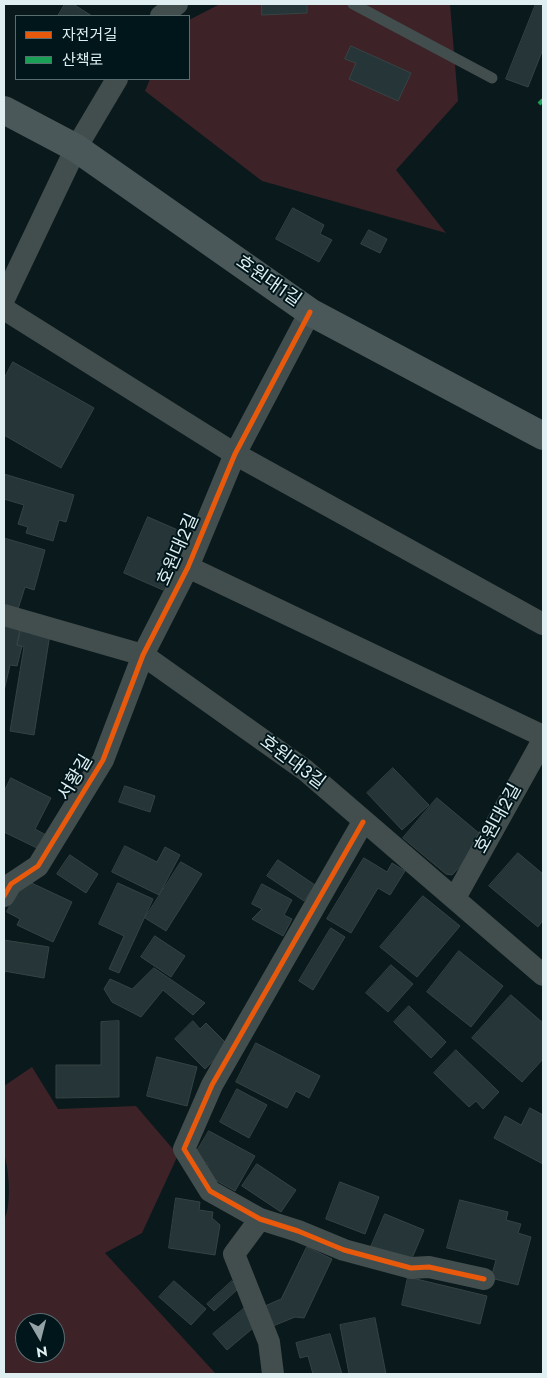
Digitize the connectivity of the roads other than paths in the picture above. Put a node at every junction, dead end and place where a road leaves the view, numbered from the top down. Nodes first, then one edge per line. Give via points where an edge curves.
1 (353, 4) edge
2 (492, 78) dead end
3 (116, 80) edge
4 (4, 110) edge
5 (76, 148) junction
6 (4, 299) edge
7 (4, 309) edge
8 (310, 312) junction
9 (543, 436) edge
10 (235, 454) junction
11 (188, 567) junction
12 (4, 615) edge
13 (543, 624) edge
14 (143, 655) junction
15 (543, 736) edge
16 (543, 740) edge
17 (363, 822) junction
18 (4, 896) edge
19 (455, 898) junction
20 (543, 976) edge
21 (260, 1219) junction
22 (484, 1279) dead end
23 (273, 1374) edge

1 - 2 lane
3 - 5 street
4 - 5 street, 호원대1길
5 - 6 street
5 - 8 street, 호원대1길
7 - 10 street
8 - 9 street, 호원대1길
8 - 10 street, 호원대2길
10 - 11 street, 호원대2길
10 - 13 street
11 - 14 street, 호원대2길
11 - 15 street, 호원대2길
12 - 14 street, 호원대3길
14 - 17 street, 호원대3길 via 305,770
14 - 18 street, 서황길 via 104,760 38,866 11,884
16 - 19 street, 호원대2길
17 - 19 street, 호원대3길
17 - 21 street via 212,1085 184,1149 210,1191
19 - 20 street, 호원대3길
21 - 22 street via 344,1250 410,1268 429,1267
21 - 23 street via 234,1254 269,1342

